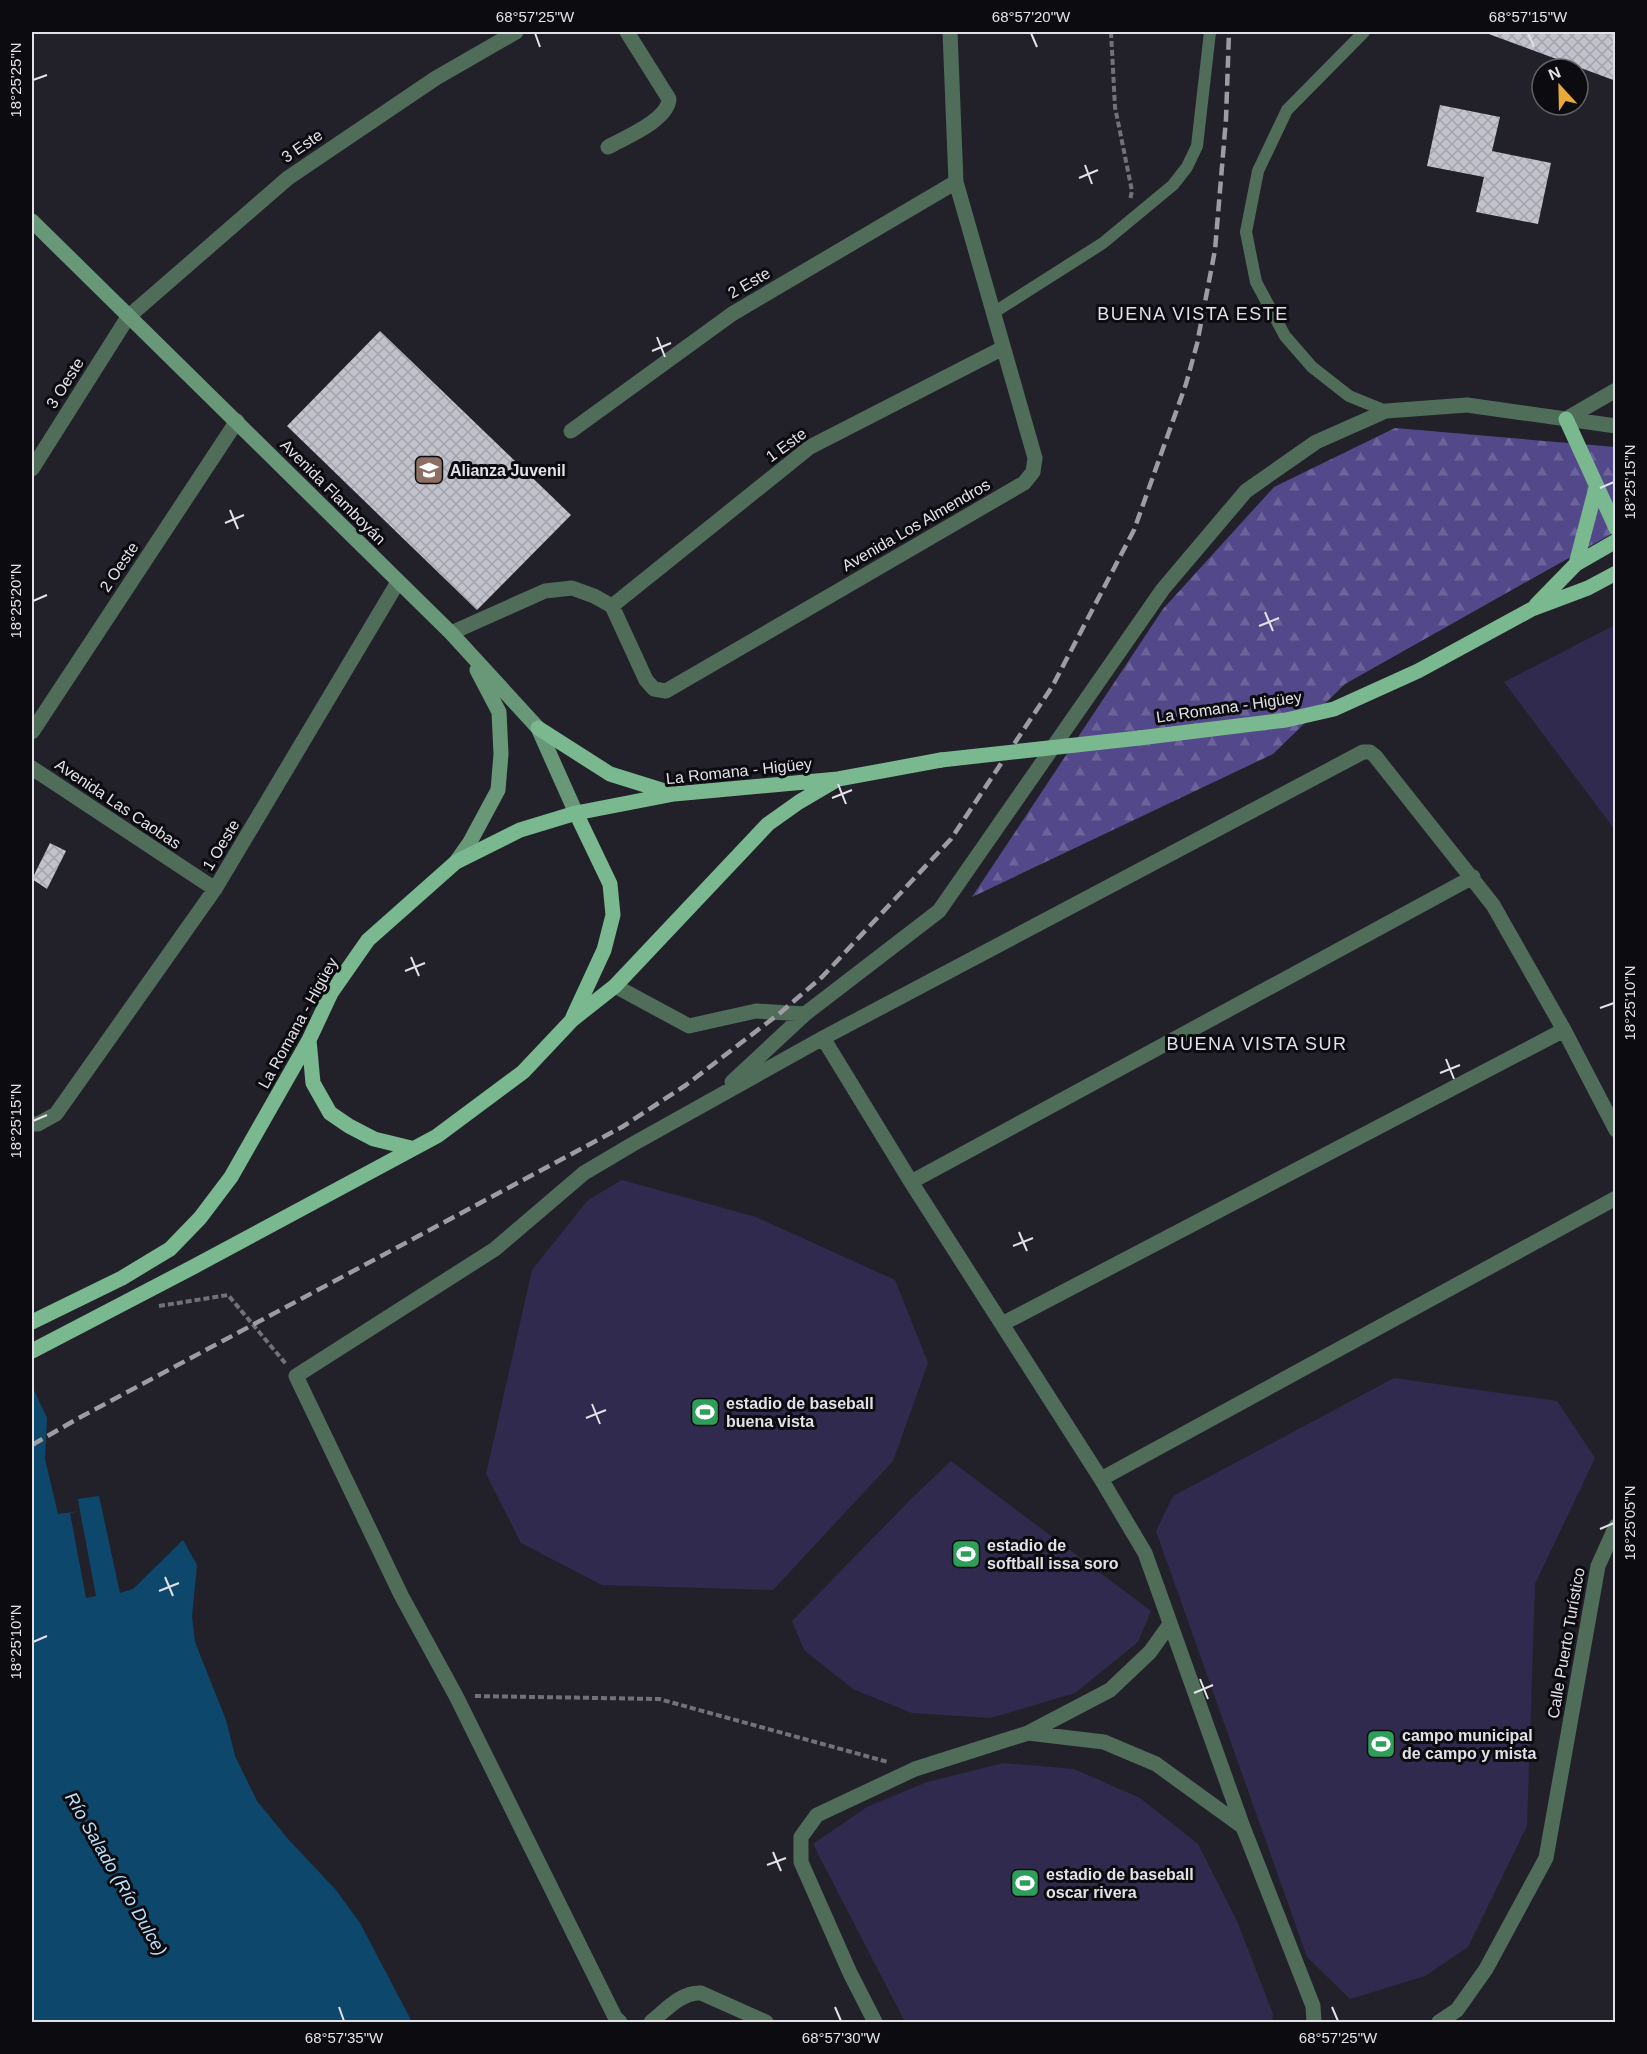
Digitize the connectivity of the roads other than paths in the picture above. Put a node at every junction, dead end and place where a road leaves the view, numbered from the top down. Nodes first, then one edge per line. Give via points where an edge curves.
1 (516, 32) edge
2 (627, 32) edge
3 (950, 32) edge
4 (1210, 32) edge
5 (1364, 32) edge
6 (608, 147) dead end
7 (956, 182) junction
8 (32, 221) edge
9 (993, 313) junction
10 (128, 317) junction
11 (1003, 348) junction
12 (1616, 390) edge
13 (1386, 411) junction
14 (1566, 419) junction
15 (237, 422) junction
16 (1616, 426) edge
17 (571, 431) dead end
18 (32, 469) edge
19 (1596, 488) junction
20 (1616, 528) edge
21 (1616, 541) edge
22 (1576, 564) junction
23 (1616, 573) edge
24 (398, 582) junction
25 (612, 606) junction
26 (1532, 609) junction
27 (451, 633) junction
28 (469, 654) junction
29 (538, 728) junction
30 (32, 732) edge
31 (32, 768) edge
32 (838, 779) junction
33 (674, 794) junction
34 (576, 813) junction
35 (456, 861) junction
36 (1473, 877) junction
37 (215, 889) junction
38 (615, 986) junction
39 (805, 1014) junction
40 (572, 1020) junction
41 (1564, 1030) junction
42 (823, 1038) junction
43 (309, 1040) junction
44 (717, 1096) junction
45 (32, 1124) edge
46 (1616, 1130) edge
47 (411, 1148) junction
48 (911, 1182) junction
49 (1616, 1198) edge
50 (38, 1318) edge
51 (1002, 1324) junction
52 (32, 1351) edge
53 (1101, 1479) junction
54 (1616, 1526) edge
55 (1170, 1624) junction
56 (1029, 1733) junction
57 (1244, 1827) junction
58 (1455, 2016) edge
59 (621, 2022) edge
60 (651, 2022) edge
61 (766, 2022) edge
62 (875, 2022) edge
63 (1314, 2022) edge
64 (1439, 2022) edge

1 - 10 street, 3 Este via 435,78 288,178
2 - 6 street via 669,104 659,118
3 - 7 street, Avenida Los Almendros
4 - 9 lane via 1199,138 1187,167 1173,184 1103,243
5 - 13 lane via 1287,110 1258,171 1246,232 1256,282 1286,336 1312,367 1349,396
7 - 9 street, Avenida Los Almendros
7 - 17 street, 2 Este via 732,314
8 - 10 street, Avenida Flamboyán
9 - 11 street, Avenida Los Almendros
10 - 15 street, Avenida Flamboyán
10 - 18 street, 3 Oeste
11 - 25 street, 1 Este via 810,447
11 - 25 street, Avenida Los Almendros via 1035,458 1033,472 1024,483 666,691 654,689 646,680
12 - 14 street
13 - 14 street via 1467,405
13 - 39 street via 1317,442 1246,491 1163,589 939,911
14 - 16 street
14 - 19 main road
15 - 24 street, Avenida Flamboyán
15 - 30 street, 2 Oeste
19 - 20 main road
19 - 22 main road
21 - 22 main road, La Romana - Higüey
22 - 26 main road, La Romana - Higüey
23 - 26 main road, La Romana - Higüey
24 - 27 street, Avenida Flamboyán
24 - 37 street, 1 Oeste
25 - 27 street via 572,588 545,591
26 - 32 main road, La Romana - Higüey, bridge via 1418,671 1334,709 1286,720 941,760
27 - 28 street, Avenida Flamboyán
28 - 29 street, Avenida Flamboyán
28 - 35 street via 499,712 501,754 498,790
29 - 33 main road via 610,774
29 - 34 street, Avenida Flamboyán
31 - 37 street, Avenida Las Caobas
32 - 33 main road, La Romana - Higüey
32 - 38 main road, La Romana - Higüey via 768,824
33 - 34 main road, La Romana - Higüey
34 - 35 main road, La Romana - Higüey via 520,830
34 - 40 main road via 610,884 613,915 604,950
35 - 43 main road, La Romana - Higüey via 368,940 331,993
36 - 41 street
36 - 42 street via 1376,756 1363,752
36 - 48 street
37 - 45 street, 1 Oeste via 56,1114
38 - 39 street via 689,1026 756,1011
38 - 40 main road, La Romana - Higüey
39 - 44 street
40 - 47 main road, La Romana - Higüey via 523,1072 437,1136
41 - 46 street
41 - 51 street
42 - 44 street
42 - 48 street
43 - 47 main road via 313,1083 330,1113 374,1138
43 - 50 main road, La Romana - Higüey via 231,1177 170,1249 122,1278
44 - 59 street via 584,1173 495,1249 296,1376 401,1595 456,1696 615,2017
47 - 52 main road, La Romana - Higüey
48 - 51 street
49 - 53 street
51 - 53 street
53 - 55 street via 1145,1553
54 - 58 street, Calle Puerto Turístico via 1598,1566 1546,1858 1486,1969
55 - 56 street via 1150,1652 1110,1690
55 - 57 street
56 - 57 street via 1104,1742 1156,1764
56 - 62 street via 915,1769 817,1815 801,1837 801,1862
57 - 63 street via 1313,2006
58 - 64 street, Calle Puerto Turístico
60 - 61 street via 690,1992 701,1993

